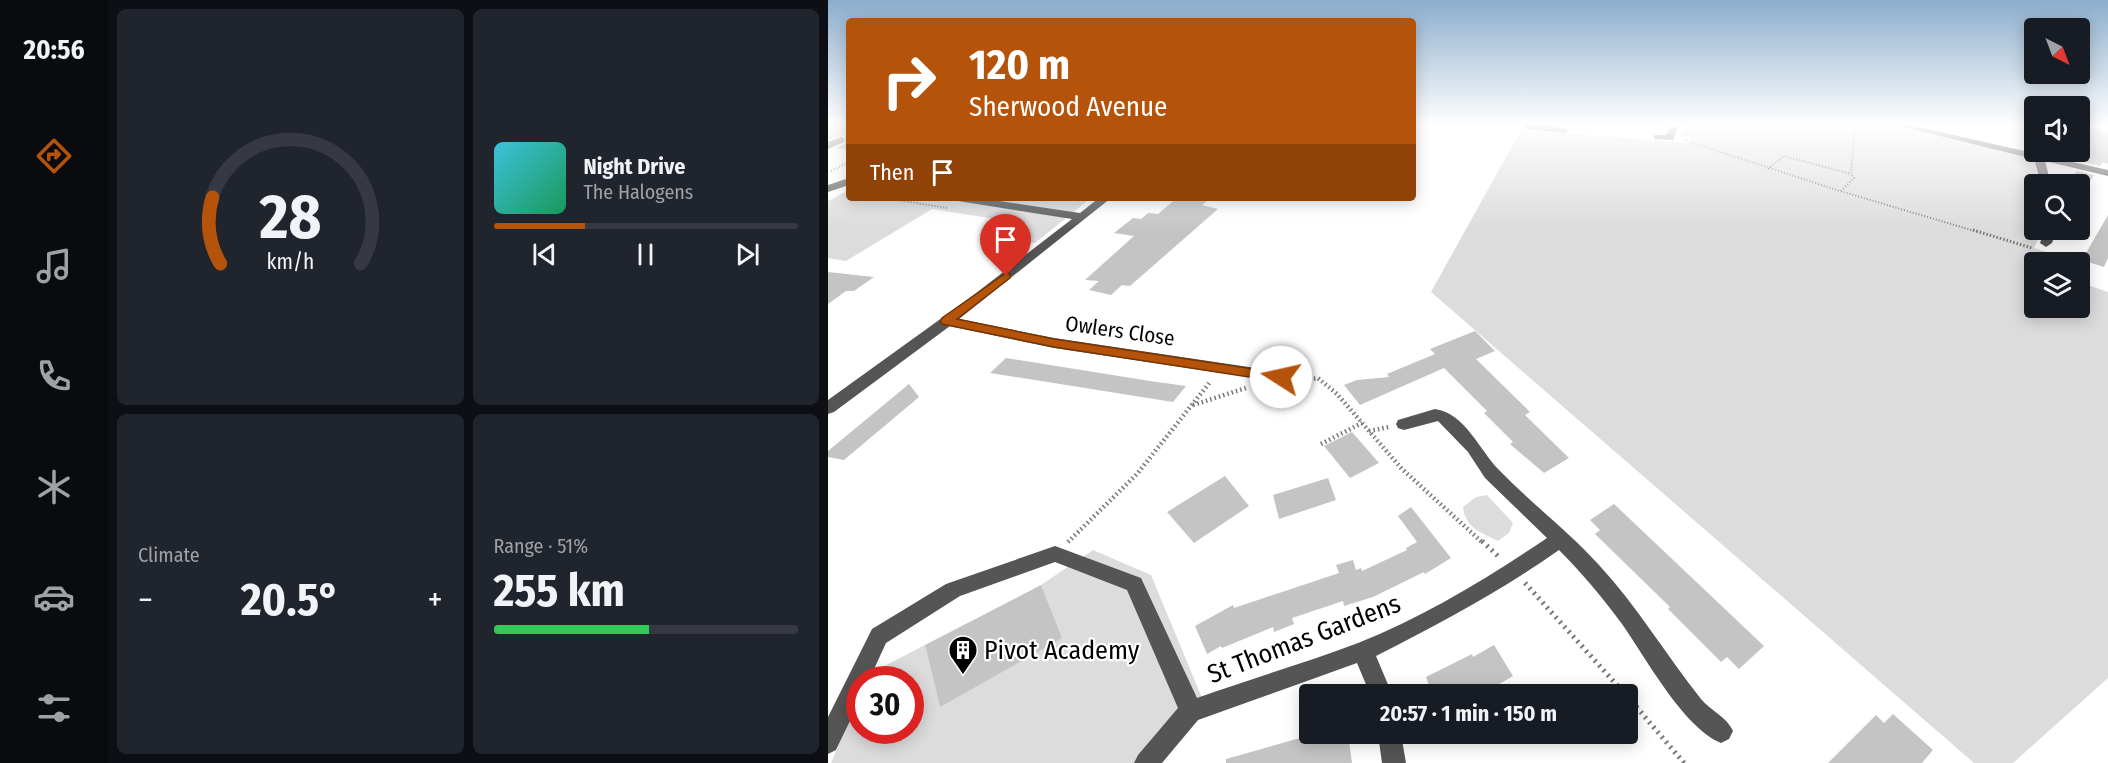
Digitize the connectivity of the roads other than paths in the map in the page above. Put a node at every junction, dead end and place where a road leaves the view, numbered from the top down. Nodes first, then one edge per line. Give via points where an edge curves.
1 (2065, 162) edge
2 (2108, 173) edge
3 (846, 182) edge
4 (828, 189) edge
5 (978, 201) edge
6 (1102, 201) edge
7 (1082, 217) junction
8 (2047, 240) edge
9 (2046, 243) dead end
10 (946, 321) junction
11 (1288, 378) dead end
12 (828, 408) edge
13 (1404, 424) dead end
14 (1560, 539) junction
15 (1363, 651) junction
16 (1377, 684) edge
17 (1191, 711) junction
18 (1721, 731) dead end
19 (828, 742) edge
20 (1391, 744) edge
21 (1146, 763) edge
22 (1394, 763) edge

1 - 2 street
3 - 4 street
5 - 7 street
6 - 7 street
7 - 10 street
8 - 9 street
10 - 11 street, Owlers Close via 1054,343
10 - 12 street
13 - 14 street via 1443,416 1474,448 1491,473
14 - 15 street, St Thomas Gardens via 1433,618
14 - 18 street via 1628,616 1695,709
15 - 16 street
15 - 17 street, St Thomas Gardens
17 - 19 street via 1134,584 1055,554 953,590 879,636
17 - 21 street, St Thomas Gardens
20 - 22 street

